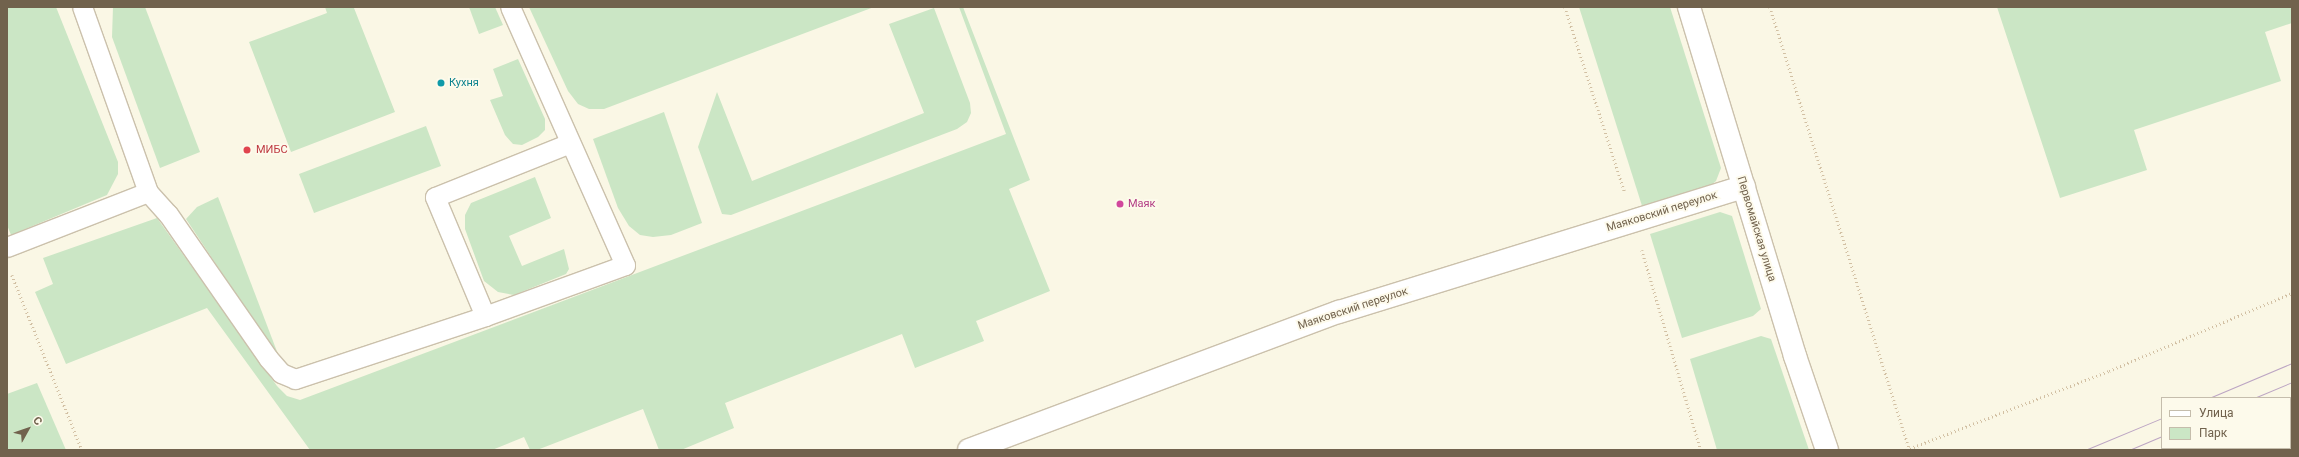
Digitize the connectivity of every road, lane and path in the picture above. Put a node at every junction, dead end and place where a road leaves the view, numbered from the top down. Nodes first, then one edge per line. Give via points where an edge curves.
1 (82, 7) edge
2 (510, 7) edge
3 (1689, 7) edge
4 (1770, 7) edge
5 (570, 143) junction
6 (1744, 187) junction
7 (148, 192) junction
8 (7, 247) edge
9 (10, 271) dead end
10 (2292, 293) edge
11 (485, 316) junction
12 (1908, 449) edge
13 (82, 450) edge
14 (969, 450) edge
15 (1827, 450) edge

1 - 7 lane
2 - 5 lane
3 - 6 street, Первомайская улица
4 - 12 path
5 - 11 lane via 435,197
5 - 11 lane via 626,265
6 - 14 street, Маяковский переулок via 1339,312
6 - 15 street, Первомайская улица
7 - 8 lane
7 - 11 lane via 168,214 268,358 281,373 295,379
9 - 13 path
10 - 12 path via 2109,371

